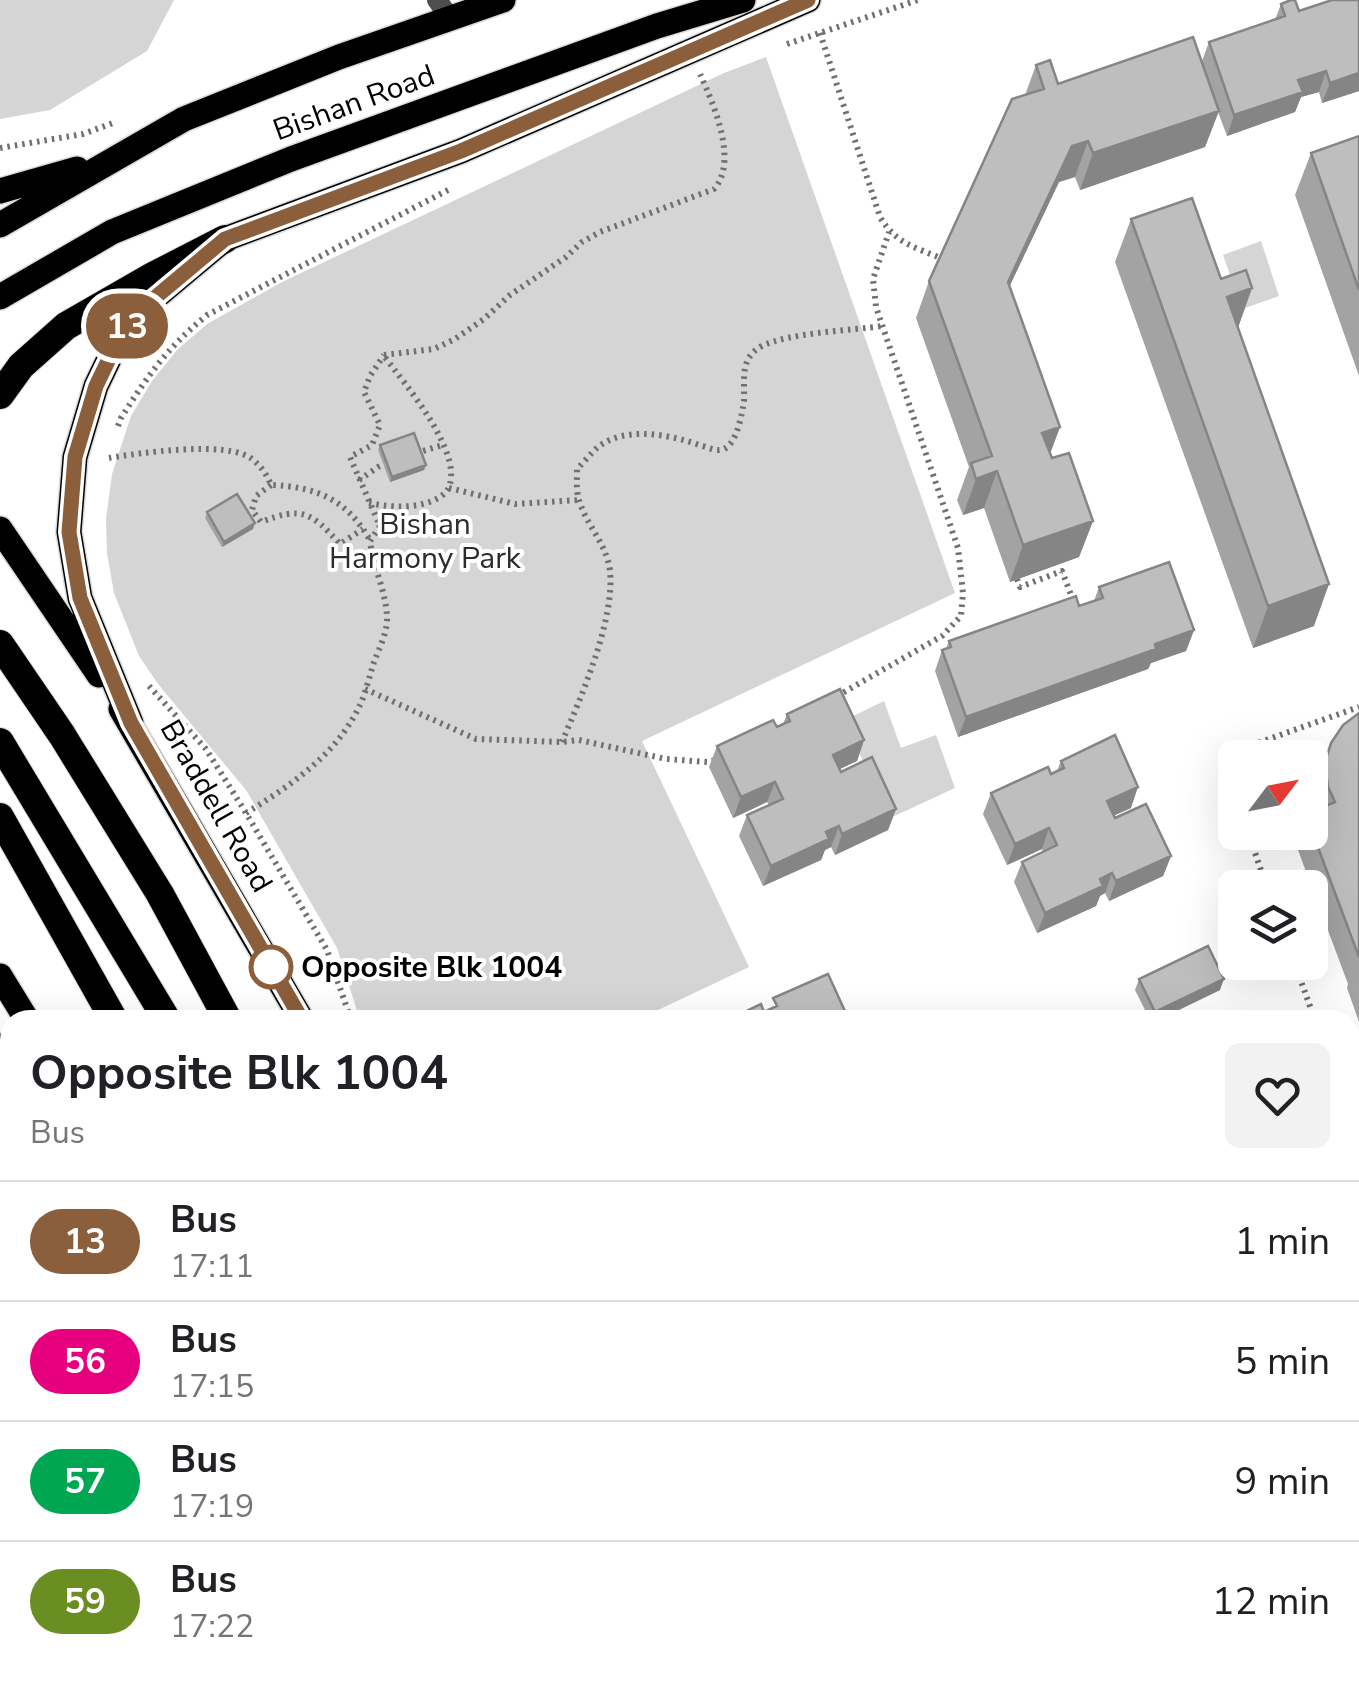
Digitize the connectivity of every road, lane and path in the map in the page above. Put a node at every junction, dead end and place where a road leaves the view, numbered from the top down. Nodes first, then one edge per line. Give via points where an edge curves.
1 (503, 0) edge
2 (744, 0) edge
3 (808, 0) edge
4 (918, 0) edge
5 (443, 9) edge
6 (820, 33) junction
7 (786, 45) dead end
8 (717, 68) dead end
9 (184, 119) junction
10 (450, 189) dead end
11 (0, 191) edge
12 (0, 226) edge
13 (889, 232) junction
14 (225, 239) junction
15 (943, 259) edge
16 (0, 297) edge
17 (883, 326) junction
18 (384, 355) junction
19 (0, 395) edge
20 (116, 432) dead end
21 (113, 445) dead end
22 (444, 445) junction
23 (408, 456) edge
24 (109, 458) junction
25 (393, 462) edge
26 (106, 476) dead end
27 (359, 480) junction
28 (271, 485) junction
29 (449, 488) junction
30 (578, 500) junction
31 (368, 503) junction
32 (0, 529) edge
33 (363, 529) junction
34 (370, 541) junction
35 (1018, 579) edge
36 (1075, 606) edge
37 (0, 644) edge
38 (143, 680) dead end
39 (365, 688) junction
40 (829, 700) edge
41 (1359, 707) edge
42 (131, 723) junction
43 (1265, 740) edge
44 (0, 742) edge
45 (562, 742) junction
46 (720, 758) edge
47 (246, 813) junction
48 (0, 817) edge
49 (160, 894) junction
50 (0, 976) edge
51 (1301, 980) edge
52 (21, 1010) edge
53 (108, 1010) edge
54 (161, 1010) edge
55 (223, 1010) edge
56 (232, 1010) edge
57 (296, 1010) edge
58 (348, 1010) edge
59 (1311, 1010) edge

1 - 5 main road, Bishan Road
2 - 16 main road, Bishan Road via 291,159 112,232
3 - 14 main road via 461,151
4 - 6 path
5 - 9 main road, Bishan Road
6 - 7 path
6 - 13 path
8 - 18 path via 700,74 724,147 723,175 714,188 582,242 455,339 434,349
9 - 11 main road via 67,173
9 - 12 main road, Bishan Road
10 - 20 path via 207,315 157,362
13 - 15 path
13 - 17 path via 873,279
14 - 19 highway via 66,326
14 - 42 main road via 121,334 96,386 75,457 69,532 80,598
17 - 30 path via 760,347 743,374 744,401 731,444 713,450 642,433 613,438 577,470
17 - 40 path via 958,548 961,616 942,636
18 - 22 path
18 - 27 path via 364,392 380,425 372,445 350,457
21 - 24 path
22 - 23 path
22 - 29 path
24 - 26 path
24 - 28 path via 222,450 250,457
25 - 27 path
27 - 31 path
28 - 33 path via 334,500
28 - 33 path via 256,496 252,510 261,522 287,512 306,514 340,544
29 - 30 path via 515,504
29 - 31 path via 426,504
30 - 45 path via 602,544 609,594 589,676
31 - 34 path via 380,526
32 - 42 main road, Braddell Road
33 - 34 path
34 - 39 path via 388,621
35 - 36 path via 1020,587 1062,572
37 - 49 highway
38 - 47 path via 206,749
39 - 45 path via 476,739
39 - 47 path via 337,741 308,772
41 - 43 path
42 - 57 main road, Braddell Road
44 - 54 highway
45 - 46 path via 666,759
47 - 58 path via 327,950
48 - 53 highway
49 - 55 highway
49 - 56 highway
50 - 52 main road
51 - 59 path

